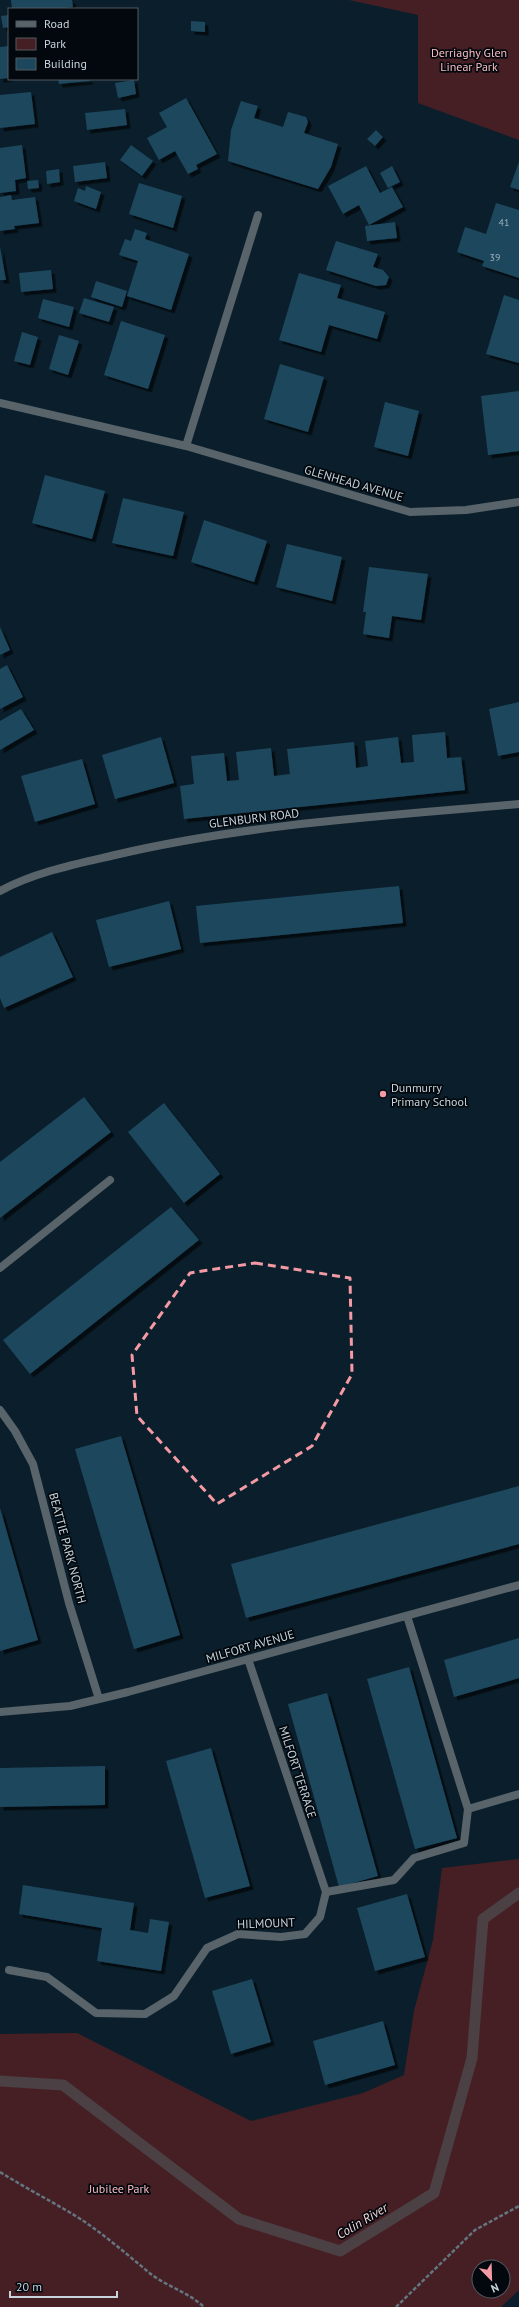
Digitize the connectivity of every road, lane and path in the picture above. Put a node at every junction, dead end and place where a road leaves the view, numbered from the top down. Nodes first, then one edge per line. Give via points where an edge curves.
1 (258, 215) dead end
2 (0, 403) edge
3 (186, 446) junction
4 (519, 502) edge
5 (519, 804) edge
6 (0, 890) edge
7 (110, 1180) dead end
8 (0, 1268) edge
9 (0, 1410) edge
10 (519, 1585) edge
11 (407, 1616) junction
12 (248, 1659) junction
13 (98, 1699) junction
14 (0, 1712) edge
15 (519, 1794) edge
16 (468, 1809) junction
17 (326, 1892) junction
18 (9, 1970) dead end
19 (0, 2172) edge
20 (519, 2206) edge
21 (204, 2307) edge
22 (396, 2307) edge

1 - 3 street
2 - 3 street, GLENHEAD AVENUE
3 - 4 street, GLENHEAD AVENUE via 410,512 466,510
5 - 6 street, GLENBURN ROAD via 223,833 62,867
7 - 8 street
9 - 13 street, BEATTIE PARK NORTH via 33,1464 69,1603
10 - 11 street, MILFORT AVENUE
11 - 12 street, MILFORT AVENUE
11 - 16 street
12 - 13 street, MILFORT AVENUE
12 - 17 street, MILFORT TERRACE
13 - 14 street, MILFORT AVENUE via 70,1706
15 - 16 street
16 - 17 street via 464,1843 414,1858 394,1880
17 - 18 street, HILMOUNT via 320,1917 305,1934 281,1937 238,1934 207,1948 174,1996 145,2014 96,2012 47,1978
19 - 21 path via 64,2209 166,2284 194,2298
20 - 22 path via 475,2230

